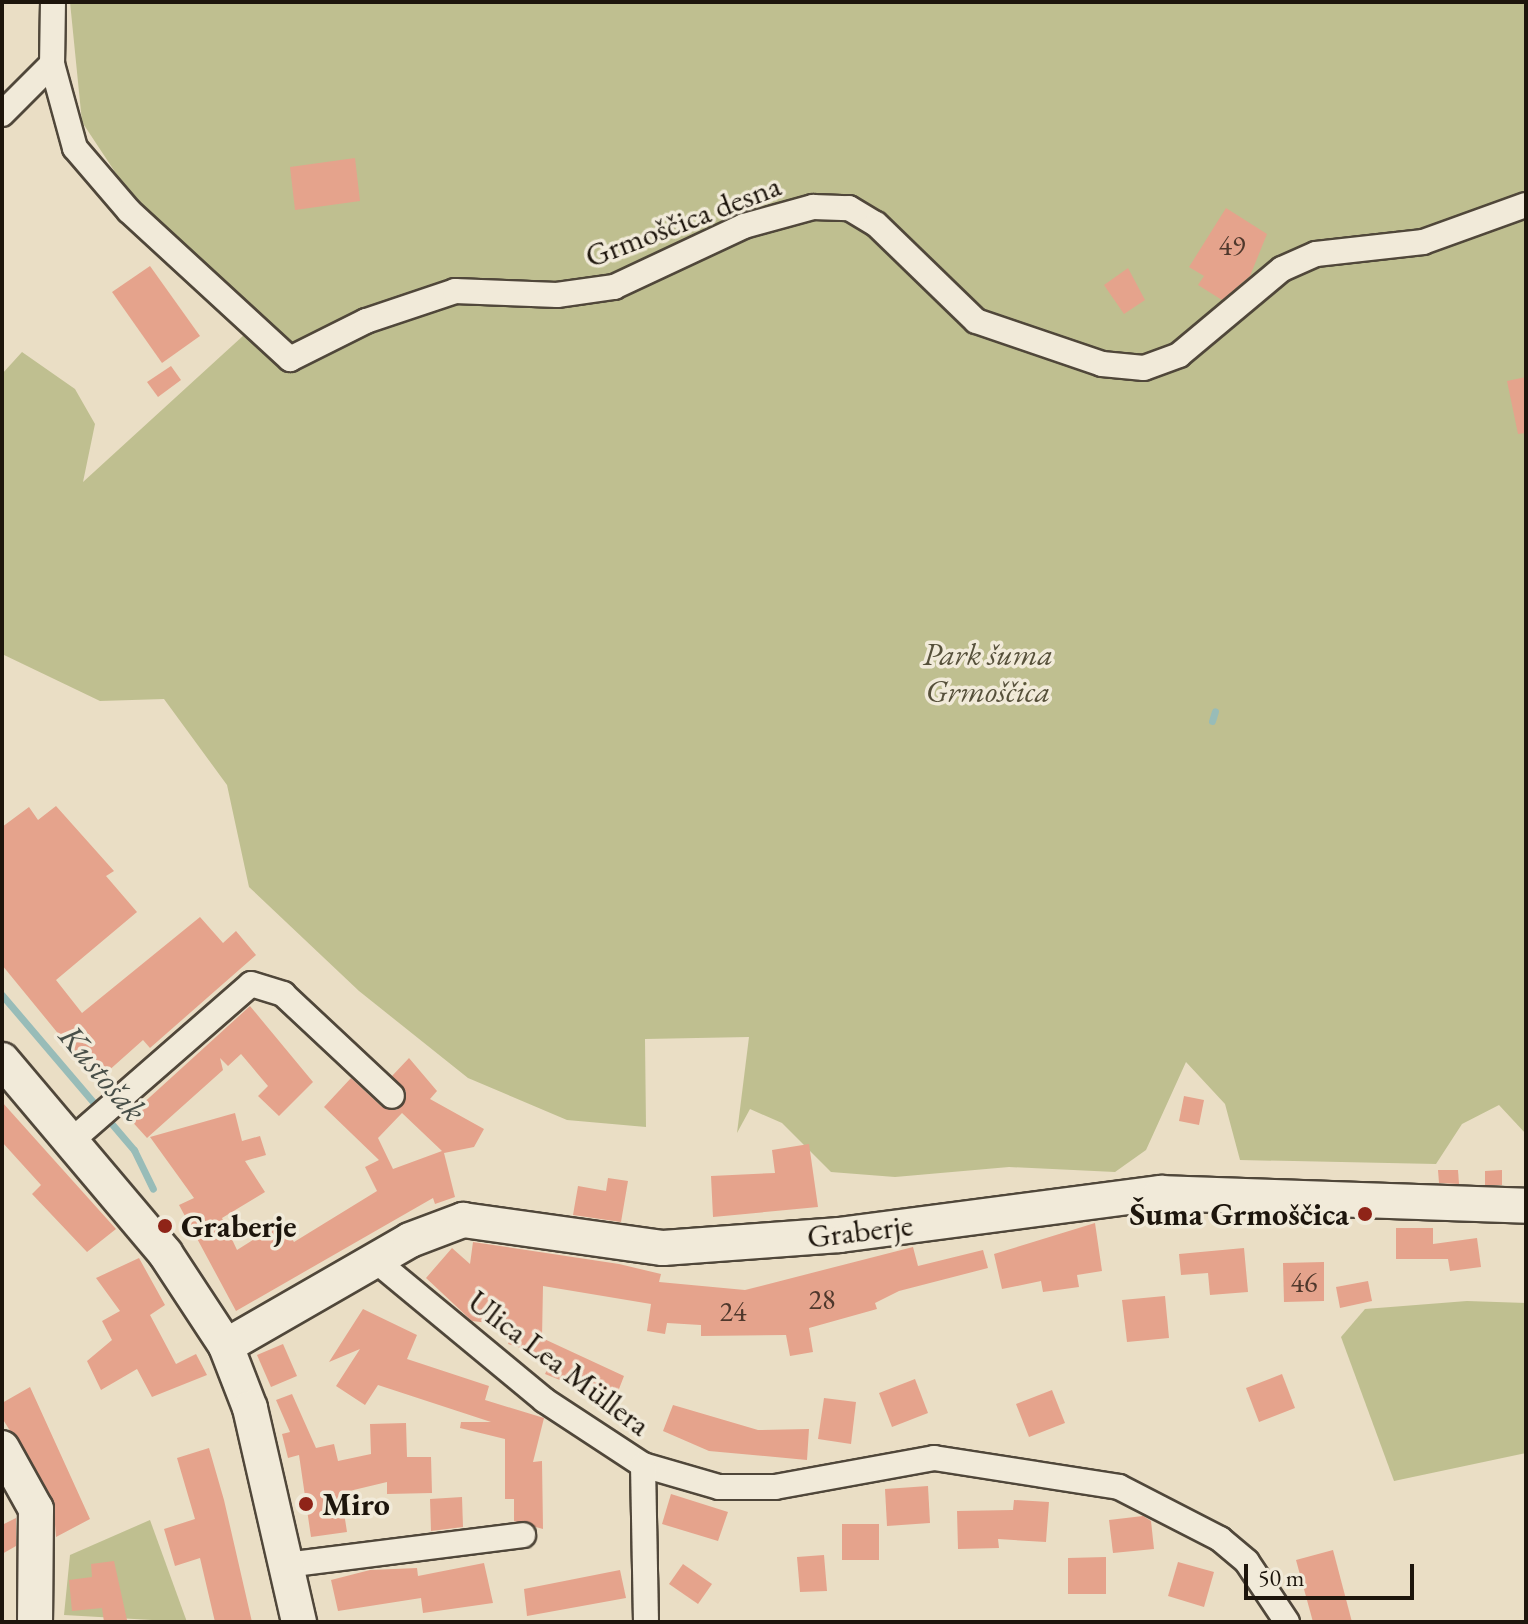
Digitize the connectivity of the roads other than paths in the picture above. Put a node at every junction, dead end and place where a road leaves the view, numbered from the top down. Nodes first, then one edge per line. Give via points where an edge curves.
1 (53, 2) edge
2 (52, 64) junction
3 (2, 114) edge
4 (1526, 205) edge
5 (2, 1060) edge
6 (392, 1096) dead end
7 (82, 1131) junction
8 (1526, 1206) edge
9 (375, 1260) junction
10 (226, 1346) junction
11 (2, 1448) edge
12 (643, 1465) junction
13 (523, 1535) dead end
14 (286, 1565) junction
15 (35, 1622) edge
16 (299, 1622) edge
17 (646, 1622) edge
18 (1287, 1622) edge

1 - 2 street
2 - 3 street
2 - 4 street, Grmoščica desna via 69,133 89,168 248,327 290,359 366,321 455,291 557,295 614,287 744,226 813,207 849,208 876,224 976,321 1102,364 1144,368 1179,355 1282,269 1316,254 1423,242
5 - 7 street
6 - 7 street via 283,994 251,984
7 - 10 street
8 - 9 street, Graberje via 1161,1193 840,1235 663,1248 463,1220
9 - 10 street, Graberje
9 - 12 street, Ulica Lea Müllera via 544,1400
10 - 14 street via 250,1408
11 - 15 street via 36,1509
12 - 17 street
12 - 18 street, Ulica Lea Müllera via 719,1487 775,1487 934,1458 1119,1487 1220,1539 1247,1562
13 - 14 street
14 - 16 street

